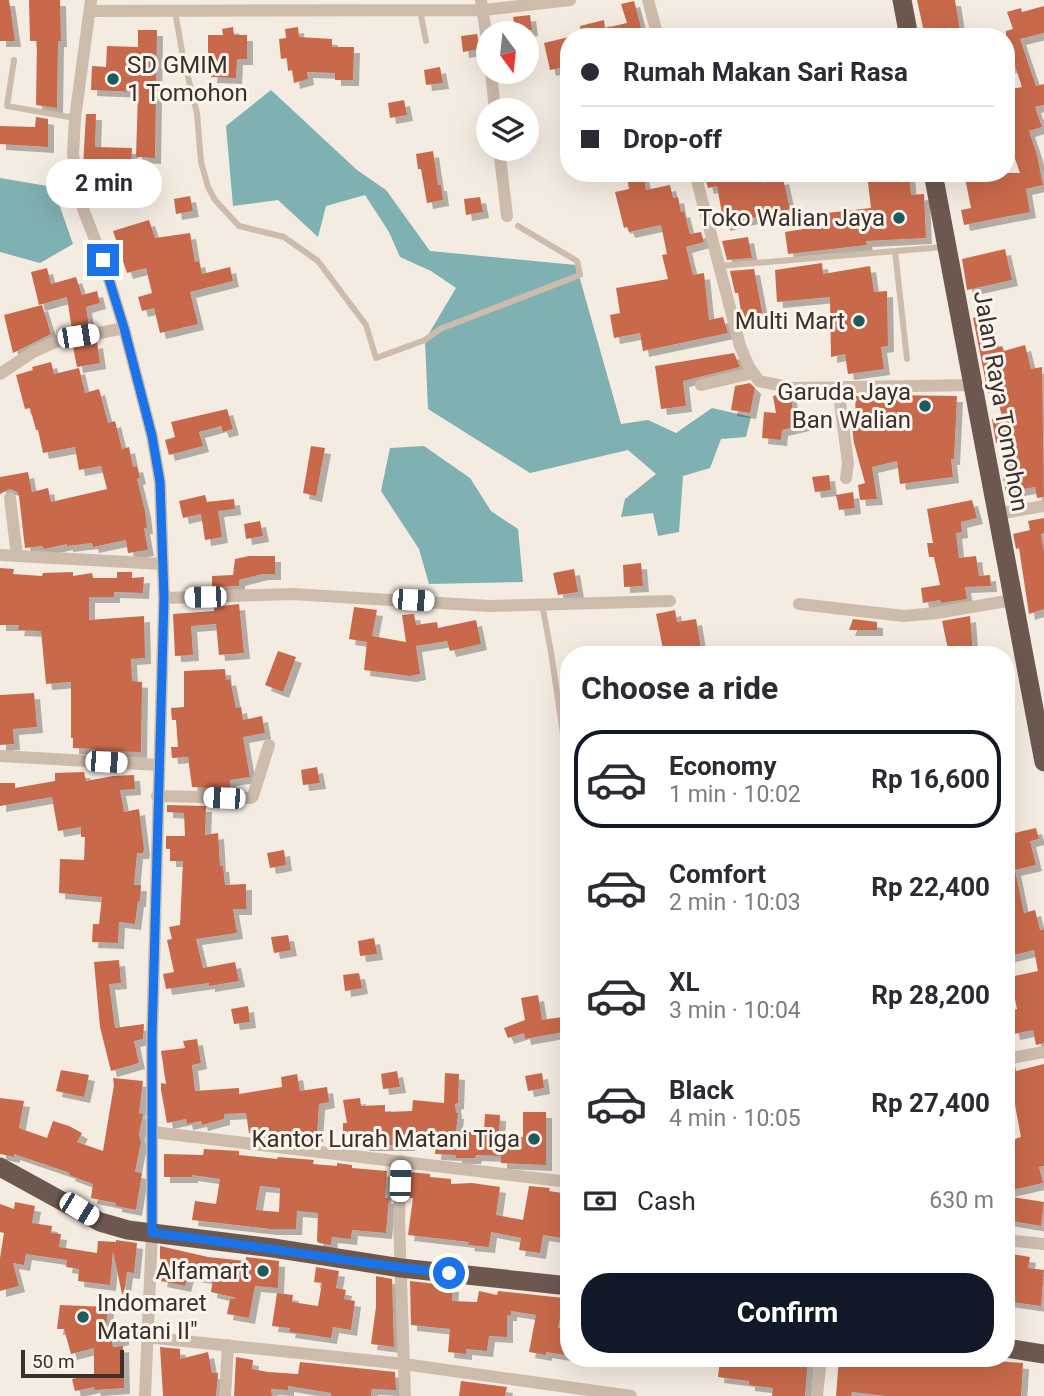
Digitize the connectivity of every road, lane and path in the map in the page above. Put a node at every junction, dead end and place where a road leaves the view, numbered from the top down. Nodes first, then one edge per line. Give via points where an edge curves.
1 (570, 0) edge
2 (648, 0) edge
3 (902, 0) edge
4 (91, 5) edge
5 (483, 5) edge
6 (420, 10) junction
7 (175, 11) junction
8 (656, 28) edge
9 (907, 28) edge
10 (426, 41) dead end
11 (14, 60) dead end
12 (75, 118) junction
13 (500, 161) edge
14 (697, 182) edge
15 (935, 182) edge
16 (506, 216) dead end
17 (518, 226) dead end
18 (948, 247) junction
19 (895, 251) junction
20 (720, 266) junction
21 (124, 328) junction
22 (907, 359) dead end
23 (753, 373) junction
24 (0, 374) edge
25 (701, 385) dead end
26 (973, 385) junction
27 (838, 387) junction
28 (846, 478) dead end
29 (10, 498) dead end
30 (1044, 506) edge
31 (997, 514) junction
32 (0, 555) edge
33 (17, 556) junction
34 (163, 564) junction
35 (164, 598) junction
36 (1013, 600) junction
37 (670, 601) dead end
38 (542, 604) junction
39 (799, 604) dead end
40 (560, 713) edge
41 (268, 745) dead end
42 (0, 756) edge
43 (1044, 762) edge
44 (159, 765) junction
45 (157, 796) junction
46 (1044, 1052) edge
47 (1015, 1057) edge
48 (153, 1132) junction
49 (401, 1161) junction
50 (0, 1167) edge
51 (560, 1181) edge
52 (152, 1233) junction
53 (1015, 1241) edge
54 (1044, 1244) edge
55 (401, 1268) junction
56 (560, 1285) edge
57 (146, 1337) junction
58 (228, 1345) junction
59 (1015, 1350) edge
60 (1044, 1354) edge
61 (404, 1364) junction
62 (820, 1367) edge
63 (145, 1396) edge
64 (225, 1396) edge
65 (405, 1396) edge
66 (624, 1396) edge
67 (817, 1396) edge

1 - 5 street
2 - 8 street
3 - 9 highway
4 - 7 street
4 - 12 street
5 - 6 street
6 - 7 street
6 - 10 lane
7 - 17 lane via 197,113 201,162 215,200 239,226 284,237 318,261 366,325 376,358 580,275 577,261
11 - 12 lane via 7,106
12 - 21 street via 75,176
13 - 16 street
14 - 20 street
15 - 18 highway, Jalan Raya Tomohon
18 - 19 lane
18 - 26 highway, Jalan Raya Tomohon
19 - 20 lane
19 - 22 lane
20 - 23 street via 740,346
21 - 24 street via 55,342
21 - 34 street via 160,482
23 - 25 street
23 - 27 street via 759,381 775,386
26 - 27 street
26 - 31 highway, Jalan Raya Tomohon
27 - 28 street
29 - 33 street
30 - 31 street
31 - 36 highway, Jalan Raya Tomohon
32 - 33 street
33 - 34 street
34 - 35 street
35 - 38 street via 292,594 489,606
35 - 44 street
36 - 39 street via 913,615
36 - 43 highway, Jalan Raya Tomohon
37 - 38 street
38 - 40 lane
41 - 45 street via 251,798
42 - 44 street
44 - 45 street
45 - 48 street
46 - 47 street
48 - 49 street
48 - 52 street
49 - 51 street
49 - 55 street
50 - 52 highway via 100,1222
52 - 55 highway
52 - 57 street
53 - 54 street
55 - 56 highway
55 - 61 street
57 - 58 street
57 - 63 street
58 - 61 street
58 - 64 street
59 - 60 highway
61 - 65 street
61 - 66 street
62 - 67 street

